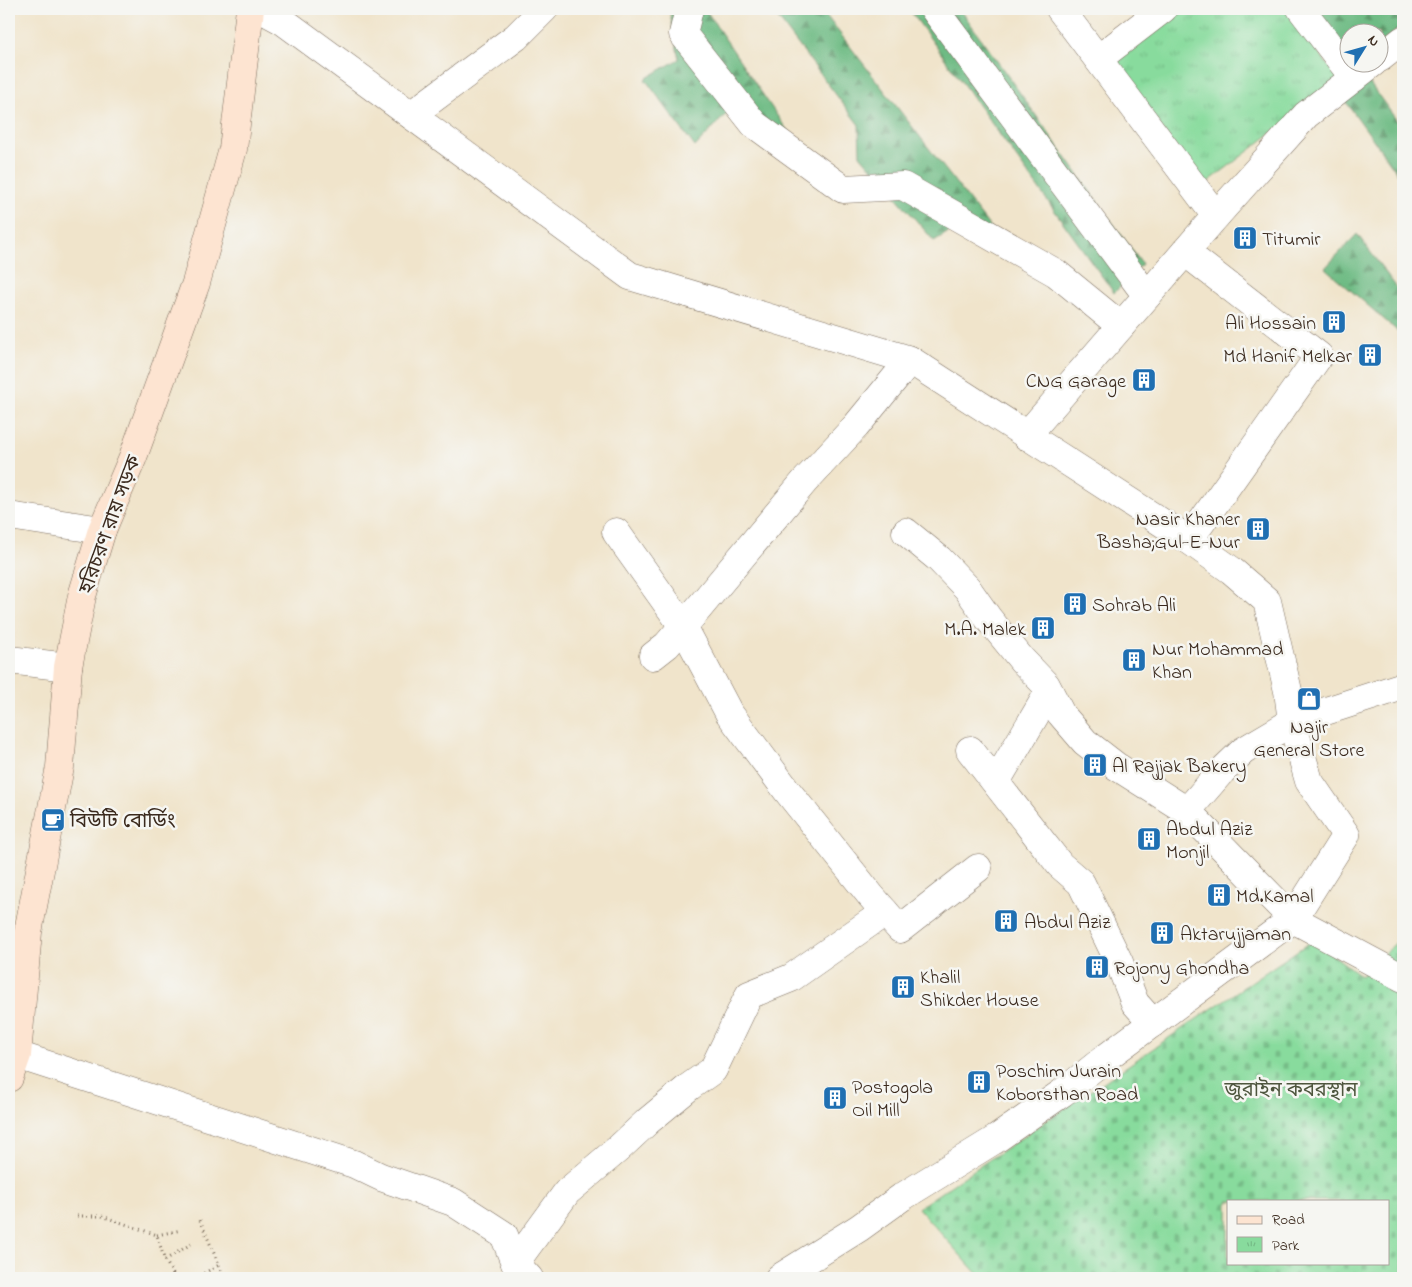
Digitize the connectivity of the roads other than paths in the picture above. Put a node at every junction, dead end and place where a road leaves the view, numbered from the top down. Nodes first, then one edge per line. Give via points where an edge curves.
1 (250, 9) edge
2 (261, 9) edge
3 (544, 9) edge
4 (689, 9) edge
5 (934, 9) edge
6 (1060, 9) edge
7 (1163, 9) edge
8 (1301, 9) edge
9 (1403, 40) edge
10 (1340, 47) edge
11 (1390, 50) edge
12 (1098, 59) junction
13 (1361, 72) edge
14 (411, 115) junction
15 (1216, 216) junction
16 (1185, 252) junction
17 (1147, 296) junction
18 (1121, 326) junction
19 (910, 360) junction
20 (1026, 436) junction
21 (9, 516) edge
22 (102, 530) junction
23 (616, 532) dead end
24 (906, 532) dead end
25 (1189, 540) junction
26 (683, 626) junction
27 (653, 656) dead end
28 (9, 660) edge
29 (68, 667) junction
30 (1403, 686) edge
31 (1049, 692) junction
32 (1292, 722) junction
33 (970, 750) dead end
34 (996, 782) junction
35 (1187, 811) junction
36 (978, 868) dead end
37 (885, 912) junction
38 (1293, 919) junction
39 (1403, 978) edge
40 (1153, 1023) junction
41 (13, 1066) edge
42 (522, 1270) edge
43 (779, 1278) edge

1 - 22 main road, হরিচরণ রায় সড়ক via 233,149 196,283 133,457
2 - 14 street via 283,21
3 - 14 street via 516,37
4 - 18 street via 683,34 754,124 843,189 903,186 1056,273
5 - 17 street
6 - 12 street
7 - 12 street
8 - 10 street
9 - 11 street
12 - 15 street
13 - 15 street via 1306,115
14 - 19 street via 630,276
15 - 16 street
16 - 17 street
16 - 25 street via 1319,356
17 - 18 street
18 - 20 street
19 - 20 street
19 - 26 street
20 - 25 street
21 - 22 street
22 - 29 main road, হরিচরণ রায় সড়ক via 82,596
23 - 26 street
24 - 31 street via 967,588
25 - 32 street via 1231,570 1267,602
26 - 27 street
26 - 37 street via 729,713
28 - 29 street
29 - 41 main road, হরিচরণ রায় সড়ক via 60,767 28,932
30 - 32 street
31 - 34 street
31 - 35 street via 1061,714 1085,742 1116,766
32 - 35 street via 1243,751
32 - 38 street via 1309,781 1346,835
33 - 34 street
34 - 40 street via 1060,865 1081,883 1135,1003
35 - 38 street
36 - 37 street via 900,929
37 - 42 street via 792,978 749,995 713,1070 648,1121 567,1192
38 - 39 street
38 - 40 street
40 - 43 street via 996,1139
41 - 42 street via 354,1164 453,1202 504,1236

